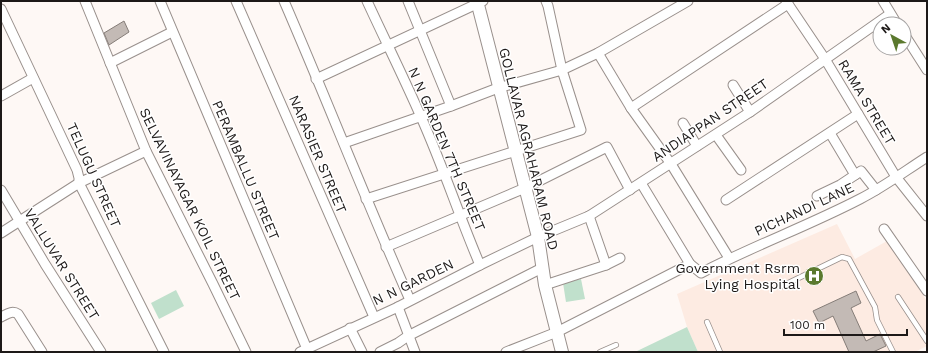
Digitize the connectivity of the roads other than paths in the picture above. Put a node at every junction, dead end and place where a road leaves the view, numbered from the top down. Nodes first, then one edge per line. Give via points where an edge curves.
1 (85, 1) edge
2 (160, 1) edge
3 (236, 1) edge
4 (286, 1) edge
5 (367, 1) edge
6 (408, 1) edge
7 (546, 1) edge
8 (688, 1) edge
9 (883, 1) edge
10 (479, 2) edge
11 (787, 2) edge
12 (1, 9) edge
13 (890, 14) joint
14 (421, 30) junction
15 (172, 32) junction
16 (388, 46) junction
17 (912, 47) edge
18 (598, 53) junction
19 (824, 59) junction
20 (110, 63) junction
21 (562, 70) junction
22 (927, 70) edge
23 (33, 78) junction
24 (316, 79) junction
25 (733, 85) dead end
26 (498, 88) junction
27 (1, 96) edge
28 (451, 106) junction
29 (631, 108) junction
30 (750, 112) junction
31 (858, 114) junction
32 (421, 116) junction
33 (682, 123) dead end
34 (830, 133) junction
35 (716, 135) junction
36 (344, 143) junction
37 (697, 146) junction
38 (146, 151) junction
39 (516, 151) junction
40 (927, 157) edge
41 (671, 164) junction
42 (741, 170) dead end
43 (445, 174) junction
44 (854, 175) junction
45 (896, 177) junction
46 (79, 183) junction
47 (641, 183) junction
48 (525, 188) junction
49 (1, 190) edge
50 (630, 190) junction
51 (876, 190) junction
52 (817, 196) dead end
53 (366, 199) junction
54 (726, 200) dead end
55 (459, 215) junction
56 (590, 216) junction
57 (927, 216) edge
58 (19, 222) junction
59 (884, 229) dead end
60 (1, 233) edge
61 (538, 237) junction
62 (386, 247) junction
63 (620, 258) dead end
64 (729, 258) junction
65 (690, 264) junction
66 (480, 265) junction
67 (606, 265) junction
68 (542, 268) junction
69 (545, 284) junction
70 (780, 287) dead end
71 (927, 291) edge
72 (898, 297) dead end
73 (410, 300) junction
74 (398, 307) junction
75 (1, 317) edge
76 (374, 317) junction
77 (707, 322) dead end
78 (350, 328) junction
79 (557, 332) junction
80 (408, 336) junction
81 (927, 341) edge
82 (616, 345) dead end
83 (304, 350) edge
84 (42, 352) edge
85 (100, 352) edge
86 (164, 352) edge
87 (246, 352) edge
88 (362, 352) edge
89 (380, 352) edge
90 (415, 352) edge
91 (506, 352) edge
92 (562, 352) edge
93 (600, 352) edge
94 (720, 352) edge
95 (893, 352) edge

1 - 20 street, SELVAVINAYAGAR KOIL STREET
2 - 15 street, PERAMBALLU STREET
3 - 76 street, NARASIER STREET
4 - 24 street
5 - 16 street, N N GARDEN 7TH STREET
6 - 14 street
7 - 21 street
8 - 18 street
9 - 13 street
10 - 14 street
10 - 26 street, GOLLAVAR AGRAHARAM ROAD
11 - 19 street, RAMA STREET
11 - 29 street
12 - 23 street, TELUGU STREET
13 - 19 street, ANDIAPPAN STREET
14 - 16 street
14 - 28 street
15 - 20 street
15 - 83 street, PERAMBALLU STREET
16 - 24 street
16 - 32 street, N N GARDEN 7TH STREET
17 - 22 street
18 - 21 street
18 - 29 street
19 - 30 street, ANDIAPPAN STREET
19 - 31 street, RAMA STREET
20 - 38 street, SELVAVINAYAGAR KOIL STREET
21 - 26 street
21 - 39 street via 581,130
23 - 27 street
23 - 46 street, TELUGU STREET via 77,170
24 - 36 street
25 - 30 street
26 - 28 street
26 - 39 street, GOLLAVAR AGRAHARAM ROAD
28 - 32 street
29 - 41 street
30 - 35 street, ANDIAPPAN STREET
31 - 34 street
31 - 45 street, RAMA STREET
32 - 36 street
32 - 43 street, N N GARDEN 7TH STREET
33 - 37 street
34 - 44 street
34 - 54 street
35 - 37 street, ANDIAPPAN STREET
35 - 42 street
36 - 53 street
37 - 41 street, ANDIAPPAN STREET
38 - 46 street
38 - 87 street, SELVAVINAYAGAR KOIL STREET
39 - 43 street
39 - 48 street, GOLLAVAR AGRAHARAM ROAD
40 - 45 street, PICHANDI LANE
41 - 47 street, ANDIAPPAN STREET
41 - 64 street
43 - 53 street
43 - 55 street, N N GARDEN 7TH STREET
44 - 51 street via 861,171
44 - 52 street
45 - 51 street, PICHANDI LANE
45 - 57 street, RAMA STREET
46 - 58 street
46 - 86 street, TELUGU STREET
47 - 50 street, ANDIAPPAN STREET
47 - 65 street
48 - 50 street via 608,147
48 - 55 street
48 - 61 street, GOLLAVAR AGRAHARAM ROAD
49 - 58 street, VALLUVAR STREET
50 - 56 street, ANDIAPPAN STREET
51 - 64 street, PICHANDI LANE
53 - 62 street
55 - 62 street
55 - 66 street, N N GARDEN 7TH STREET
56 - 61 street, ANDIAPPAN STREET
56 - 67 street
58 - 60 street
58 - 85 street, VALLUVAR STREET
59 - 71 street
61 - 66 street, N N GARDEN
61 - 68 street, GOLLAVAR AGRAHARAM ROAD
62 - 73 street
63 - 67 street
64 - 65 street, PICHANDI LANE via 701,273
65 - 79 street
66 - 73 street, N N GARDEN
67 - 69 street
68 - 69 street, GOLLAVAR AGRAHARAM ROAD
68 - 80 street
69 - 79 street, GOLLAVAR AGRAHARAM ROAD
70 - 95 lane via 842,257 849,259 875,307 877,320
72 - 81 lane
73 - 74 street, N N GARDEN
74 - 76 street, N N GARDEN
74 - 80 street
75 - 84 street via 11,312 18,314
76 - 78 street, N N GARDEN
77 - 94 lane
78 - 83 street, N N GARDEN
78 - 88 street
79 - 91 street
79 - 92 street, GOLLAVAR AGRAHARAM ROAD
80 - 89 street
80 - 90 street
82 - 93 lane

